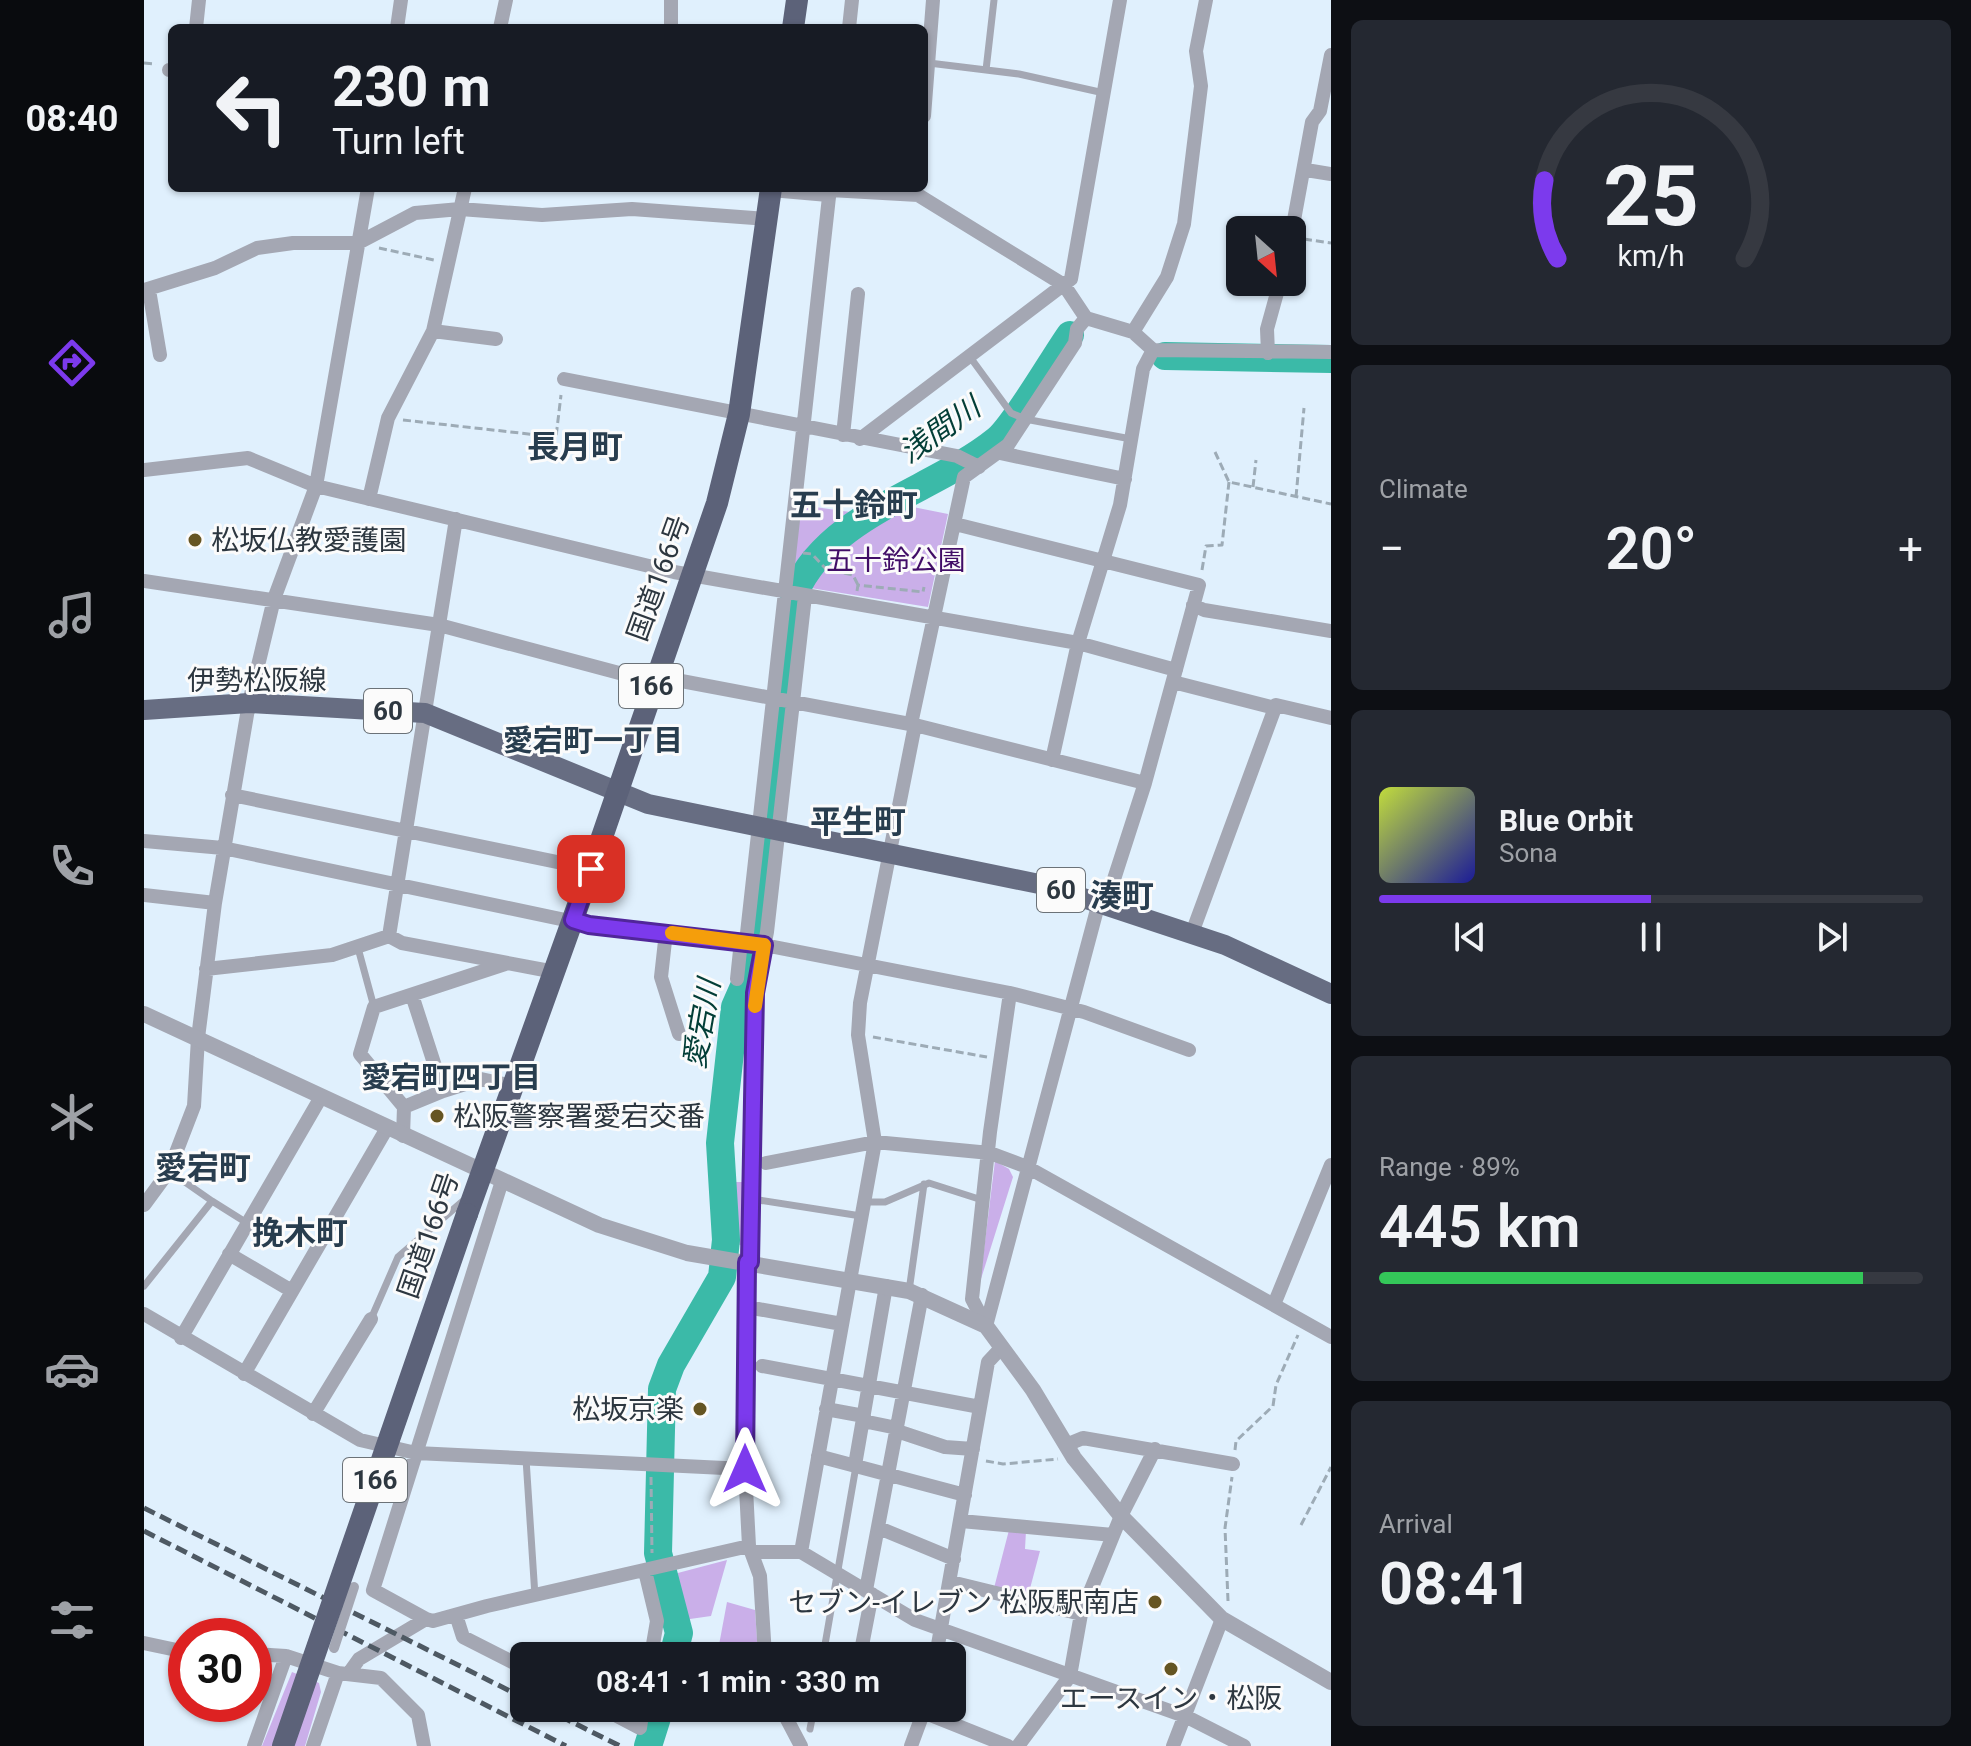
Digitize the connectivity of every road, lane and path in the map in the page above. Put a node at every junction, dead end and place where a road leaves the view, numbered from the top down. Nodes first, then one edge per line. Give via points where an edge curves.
1 (199, 0) edge
2 (401, 0) edge
3 (506, 0) edge
4 (671, 0) edge
5 (797, 0) edge
6 (852, 0) edge
7 (933, 0) edge
8 (994, 0) edge
9 (1120, 0) edge
10 (1206, 0) edge
11 (196, 24) edge
12 (398, 24) edge
13 (501, 24) edge
14 (671, 24) edge
15 (794, 24) edge
16 (849, 24) edge
17 (1331, 55) edge
18 (928, 63) joint
19 (986, 70) junction
20 (1104, 93) junction
21 (1306, 170) junction
22 (1331, 174) edge
23 (367, 192) edge
24 (464, 192) edge
25 (771, 192) edge
26 (829, 192) edge
27 (921, 192) edge
28 (460, 209) junction
29 (1296, 216) edge
30 (767, 219) junction
31 (1306, 237) edge
32 (358, 243) junction
33 (1331, 243) edge
34 (449, 263) junction
35 (1064, 285) junction
36 (146, 290) edge
37 (858, 294) dead end
38 (1276, 296) edge
39 (1086, 318) junction
40 (433, 331) junction
41 (1133, 332) junction
42 (496, 339) dead end
43 (1153, 350) junction
44 (1331, 352) edge
45 (1268, 353) junction
46 (160, 355) dead end
47 (970, 357) junction
48 (564, 379) joint
49 (1304, 408) dead end
50 (739, 414) junction
51 (1019, 417) junction
52 (388, 418) junction
53 (802, 426) junction
54 (843, 435) junction
55 (860, 439) junction
56 (1131, 439) junction
57 (1215, 452) dead end
58 (1000, 453) junction
59 (1256, 460) dead end
60 (979, 466) junction
61 (144, 470) edge
62 (1125, 479) junction
63 (1229, 482) junction
64 (316, 486) junction
65 (1253, 487) junction
66 (1296, 497) junction
67 (369, 499) junction
68 (1331, 504) edge
69 (456, 519) junction
70 (955, 524) junction
71 (812, 554) dead end
72 (1102, 559) junction
73 (690, 575) junction
74 (926, 578) dead end
75 (144, 581) edge
76 (858, 585) junction
77 (1199, 585) junction
78 (786, 593) junction
79 (805, 596) junction
80 (856, 597) dead end
81 (274, 599) junction
82 (1193, 605) junction
83 (934, 616) junction
84 (439, 625) junction
85 (1331, 631) edge
86 (1078, 643) junction
87 (1174, 676) junction
88 (654, 679) junction
89 (772, 699) junction
90 (792, 702) junction
91 (249, 703) junction
92 (1275, 708) junction
93 (144, 710) edge
94 (425, 713) junction
95 (1331, 718) edge
96 (913, 724) junction
97 (1052, 760) junction
98 (1145, 783) junction
99 (617, 791) junction
100 (232, 795) junction
101 (768, 828) junction
102 (405, 829) junction
103 (144, 841) edge
104 (223, 848) junction
105 (888, 853) junction
106 (591, 869) junction
107 (397, 884) junction
108 (144, 895) edge
109 (215, 903) junction
110 (1103, 903) junction
111 (573, 920) junction
112 (666, 932) junction
113 (1192, 933) junction
114 (389, 936) junction
115 (752, 943) junction
116 (358, 948) junction
117 (505, 964) junction
118 (865, 964) junction
119 (206, 969) junction
120 (555, 972) junction
121 (737, 979) dead end
122 (1010, 993) junction
123 (1331, 994) edge
124 (412, 995) junction
125 (374, 1007) junction
126 (1069, 1007) junction
127 (144, 1014) edge
128 (679, 1034) dead end
129 (858, 1035) junction
130 (198, 1038) junction
131 (1189, 1050) dead end
132 (999, 1059) junction
133 (513, 1086) junction
134 (443, 1091) junction
135 (321, 1097) junction
136 (404, 1107) junction
137 (387, 1128) junction
138 (403, 1136) junction
139 (875, 1142) junction
140 (990, 1153) junction
141 (766, 1163) dead end
142 (1331, 1165) edge
143 (1027, 1167) junction
144 (169, 1171) junction
145 (486, 1181) junction
146 (924, 1184) junction
147 (750, 1199) junction
148 (984, 1200) junction
149 (212, 1201) junction
150 (1325, 1202) edge
151 (144, 1205) edge
152 (862, 1209) junction
153 (247, 1223) junction
154 (229, 1254) junction
155 (744, 1261) junction
156 (849, 1280) junction
157 (144, 1286) edge
158 (886, 1286) junction
159 (292, 1291) junction
160 (915, 1293) junction
161 (1275, 1302) junction
162 (758, 1309) dead end
163 (144, 1314) edge
164 (371, 1319) joint
165 (1305, 1321) junction
166 (842, 1324) junction
167 (986, 1326) junction
168 (1331, 1337) edge
169 (181, 1338) junction
170 (1002, 1347) junction
171 (762, 1366) dead end
172 (244, 1374) junction
173 (831, 1378) junction
174 (869, 1385) junction
175 (904, 1390) junction
176 (980, 1407) junction
177 (826, 1409) junction
178 (313, 1414) junction
179 (864, 1418) junction
180 (897, 1430) junction
181 (1155, 1449) junction
182 (1070, 1452) junction
183 (416, 1453) junction
184 (972, 1454) junction
185 (818, 1456) junction
186 (526, 1459) junction
187 (1233, 1464) junction
188 (651, 1465) junction
189 (1331, 1467) edge
190 (745, 1469) junction
191 (855, 1469) junction
192 (890, 1475) junction
193 (965, 1495) junction
194 (1121, 1516) junction
195 (961, 1521) junction
196 (1301, 1525) dead end
197 (879, 1528) junction
198 (1113, 1535) junction
199 (750, 1549) junction
200 (801, 1552) junction
201 (954, 1559) junction
202 (649, 1570) junction
203 (837, 1570) junction
204 (951, 1582) junction
205 (354, 1587) dead end
206 (869, 1592) junction
207 (535, 1596) junction
208 (1225, 1613) junction
209 (1081, 1614) junction
210 (456, 1615) junction
211 (426, 1619) junction
212 (942, 1630) junction
213 (653, 1642) edge
214 (764, 1642) edge
215 (825, 1642) edge
216 (862, 1642) edge
217 (939, 1642) edge
218 (144, 1643) edge
219 (168, 1648) edge
220 (334, 1648) dead end
221 (272, 1655) edge
222 (286, 1656) junction
223 (510, 1661) edge
224 (344, 1673) junction
225 (1070, 1676) junction
226 (1331, 1682) edge
227 (1187, 1717) junction
228 (788, 1722) edge
229 (811, 1722) edge
230 (920, 1722) edge
231 (952, 1722) edge
232 (810, 1729) dead end
233 (798, 1740) edge
234 (254, 1746) edge
235 (283, 1746) edge
236 (313, 1746) edge
237 (424, 1746) edge
238 (911, 1746) edge
239 (1008, 1746) edge
240 (1018, 1746) edge
241 (1173, 1746) edge
242 (1244, 1746) edge

1 - 11 street
2 - 12 street
3 - 13 street
4 - 14 street
5 - 15 highway
6 - 16 street
7 - 18 street
8 - 19 lane
9 - 20 street
10 - 41 street via 1196,51 1201,86 1184,224 1167,277
17 - 21 street via 1320,111 1312,122
18 - 19 lane
19 - 20 lane
20 - 35 street via 1071,279
21 - 22 street
21 - 29 street
23 - 32 street
24 - 28 street
25 - 30 highway, 国道166号 / 166
26 - 53 street
27 - 35 street
28 - 30 street via 542,215 632,209
28 - 32 street via 415,213
28 - 34 street
30 - 50 highway, 国道166号 / 166
31 - 33 path
32 - 34 path
32 - 36 street via 257,248
32 - 64 street
34 - 40 street
35 - 39 street
35 - 47 street
36 - 46 street
37 - 54 street
38 - 45 street via 1267,329
39 - 41 street
39 - 51 street via 1075,343
40 - 42 street
40 - 52 street
41 - 43 street
43 - 45 street
43 - 56 street via 1143,369
44 - 45 street
47 - 51 lane
47 - 55 street
48 - 50 street
48 - 52 path via 556,437
49 - 66 path
50 - 53 street
50 - 73 highway, 国道166号 / 166 via 717,503
51 - 56 lane
51 - 58 street
52 - 67 street
53 - 54 street
53 - 78 street
54 - 55 street
55 - 60 street via 957,456
56 - 62 street
57 - 63 path
58 - 60 street
58 - 62 street
59 - 65 path
60 - 70 street via 964,477
61 - 64 street via 248,458
62 - 72 street
63 - 65 path
63 - 77 path via 1222,545 1206,546
64 - 67 street
64 - 81 street
65 - 66 path
66 - 68 path
67 - 69 street
69 - 73 street
69 - 84 street
70 - 72 street
70 - 83 street
71 - 76 path via 826,569 853,575
72 - 77 street
72 - 86 street
73 - 78 street
73 - 88 highway, 国道166号 / 166
74 - 76 path via 923,592
75 - 81 street
76 - 80 path
77 - 82 street
78 - 79 street
78 - 89 street
79 - 83 street
79 - 90 street
81 - 84 street
81 - 91 street
82 - 85 street
82 - 87 street
83 - 86 street
83 - 96 street
84 - 88 street
84 - 94 street
86 - 87 street
86 - 97 street
87 - 92 street
87 - 98 street
88 - 89 street
88 - 99 highway, 国道166号 / 166
89 - 90 street
89 - 101 street
90 - 96 street
90 - 101 street
91 - 93 main road, 伊勢松阪線 / 60
91 - 94 main road, 伊勢松阪線 / 60
91 - 100 street
92 - 95 street
92 - 113 street
94 - 99 main road, 伊勢松阪線 / 60
94 - 102 street
96 - 97 street
96 - 105 street
97 - 98 street
98 - 110 street
99 - 101 main road, 伊勢松阪線 / 60 via 648,804
99 - 106 highway, 国道166号 / 166
100 - 102 street
100 - 104 street
101 - 105 main road, 伊勢松阪線 / 60
101 - 115 street
101 - 115 street
102 - 106 street
102 - 107 street
103 - 104 street
104 - 107 street
104 - 109 street
105 - 110 main road, 伊勢松阪線 / 60 via 1044,885
105 - 118 street
106 - 111 highway, 国道166号 / 166
107 - 111 street
107 - 114 street
108 - 109 street
109 - 119 street
110 - 113 main road, 伊勢松阪線 / 60
110 - 126 street
111 - 112 street
111 - 120 highway, 国道166号 / 166
112 - 115 street
112 - 128 street via 661,977
113 - 123 main road, 伊勢松阪線 / 60
114 - 116 street
114 - 117 street
115 - 118 street
115 - 121 street
115 - 147 street
116 - 119 street
116 - 125 lane
117 - 120 street
117 - 124 street
118 - 122 street
118 - 129 street
119 - 130 street
120 - 133 highway, 国道166号 / 166
122 - 126 street
122 - 132 street
124 - 125 street
124 - 134 street
125 - 136 street via 360,1054
126 - 131 street
126 - 143 street
127 - 130 street
129 - 132 path
129 - 139 street
130 - 135 street
130 - 144 street via 194,1106
132 - 140 street
133 - 134 street via 481,1079
133 - 145 highway, 国道166号 / 166
134 - 136 street
135 - 137 street
135 - 153 street
136 - 138 street
137 - 138 street
137 - 159 street
138 - 145 street
139 - 140 street
139 - 141 street
139 - 152 street
140 - 143 street
140 - 148 street
142 - 150 street
143 - 161 street
143 - 167 street
144 - 149 lane
144 - 151 street
145 - 155 street via 634,1238
145 - 164 lane via 398,1257
145 - 183 street
145 - 235 highway, 国道166号 / 166, bridge via 467,1214
146 - 148 lane
146 - 152 lane
146 - 160 lane
147 - 152 lane
147 - 155 street
148 - 167 street via 972,1299
149 - 153 lane
149 - 157 lane
150 - 161 street
152 - 156 street
153 - 154 street
154 - 159 street
154 - 169 street
155 - 156 street
155 - 190 street
156 - 158 street
156 - 166 street
158 - 160 street
158 - 174 street
159 - 172 street
160 - 167 street
160 - 175 street
161 - 165 street
162 - 166 street
163 - 169 street
164 - 178 street
165 - 168 street
165 - 187 path via 1276,1385 1273,1406 1236,1441
166 - 173 street
167 - 170 street
169 - 172 street
170 - 176 street via 988,1362
170 - 182 street
171 - 173 street
172 - 178 street
173 - 174 street
173 - 177 street
174 - 175 street
174 - 179 street
175 - 176 street
175 - 180 street
176 - 184 street
177 - 179 street
177 - 185 street
178 - 183 street via 360,1440
179 - 180 street
179 - 191 street
180 - 184 street
180 - 192 street
181 - 182 street via 1083,1438
181 - 187 street
181 - 194 street
182 - 184 path via 1003,1464
182 - 194 street
183 - 186 street
183 - 211 street via 373,1590
184 - 193 street
185 - 191 street
185 - 200 street
186 - 188 street
186 - 207 lane
187 - 208 path via 1225,1528
188 - 190 street
188 - 202 path
189 - 196 path
190 - 199 street
191 - 192 street
191 - 203 lane
192 - 193 street
192 - 197 street
193 - 195 street
194 - 198 street
194 - 208 street
195 - 198 street
195 - 201 street
197 - 201 street
197 - 206 street
198 - 209 street
199 - 200 street
199 - 202 street
199 - 214 street via 760,1576
200 - 203 street
201 - 204 street
202 - 207 street
202 - 213 street via 657,1621
203 - 206 street
203 - 215 lane
204 - 209 street
204 - 212 street
205 - 220 street, bridge
206 - 212 street
206 - 216 street
207 - 210 street
208 - 226 street
208 - 227 street
209 - 225 street
210 - 211 street
210 - 223 street via 463,1637
211 - 224 street
212 - 217 street
212 - 225 street
218 - 219 street
221 - 222 street
222 - 224 street
222 - 234 street
224 - 236 street
224 - 237 street via 381,1678 418,1715
225 - 227 street
225 - 240 street
227 - 241 street
227 - 242 street
228 - 233 street
229 - 232 lane
230 - 238 street
231 - 239 street

